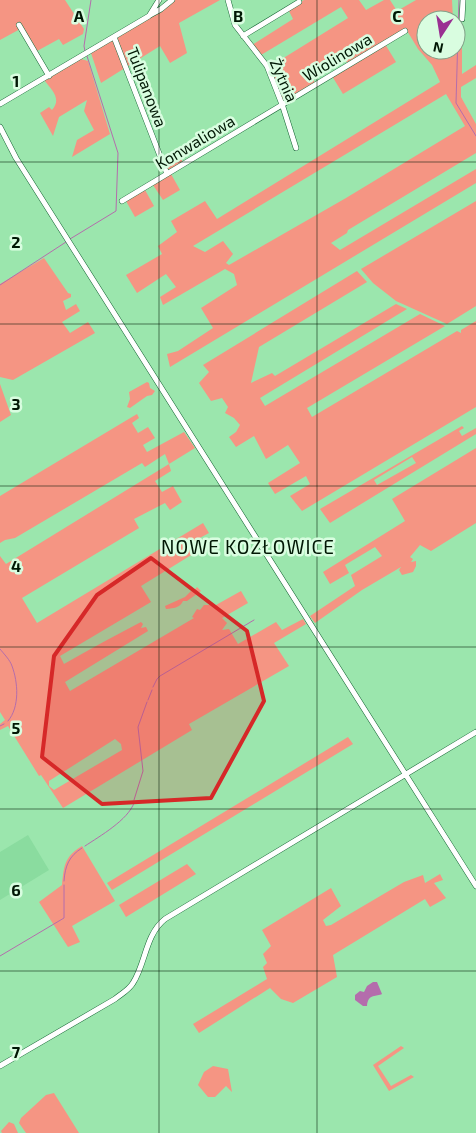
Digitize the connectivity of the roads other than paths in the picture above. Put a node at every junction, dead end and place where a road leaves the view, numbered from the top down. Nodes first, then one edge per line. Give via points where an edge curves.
1 (159, 0) edge
2 (172, 0) edge
3 (228, 0) edge
4 (299, 2) dead end
5 (149, 16) junction
6 (19, 25) dead end
7 (405, 30) dead end
8 (243, 36) junction
9 (114, 37) junction
10 (49, 76) junction
11 (0, 104) edge
12 (282, 104) junction
13 (0, 127) edge
14 (296, 148) dead end
15 (167, 174) junction
16 (122, 201) dead end
17 (476, 732) edge
18 (405, 775) junction
19 (476, 886) edge
20 (0, 1066) edge

1 - 5 street
2 - 5 street
3 - 8 street, Żytnia via 235,25
4 - 8 street
5 - 9 street
6 - 10 street
7 - 12 street, Wiolinowa
8 - 12 street, Żytnia via 267,66
9 - 10 street
9 - 15 street, Tulipanowa
10 - 11 street
12 - 14 street, Żytnia
12 - 15 street, Konwaliowa
13 - 18 street via 22,167
15 - 16 street, Konwaliowa
17 - 18 street
18 - 19 street
18 - 20 street via 165,919 154,932 129,989

